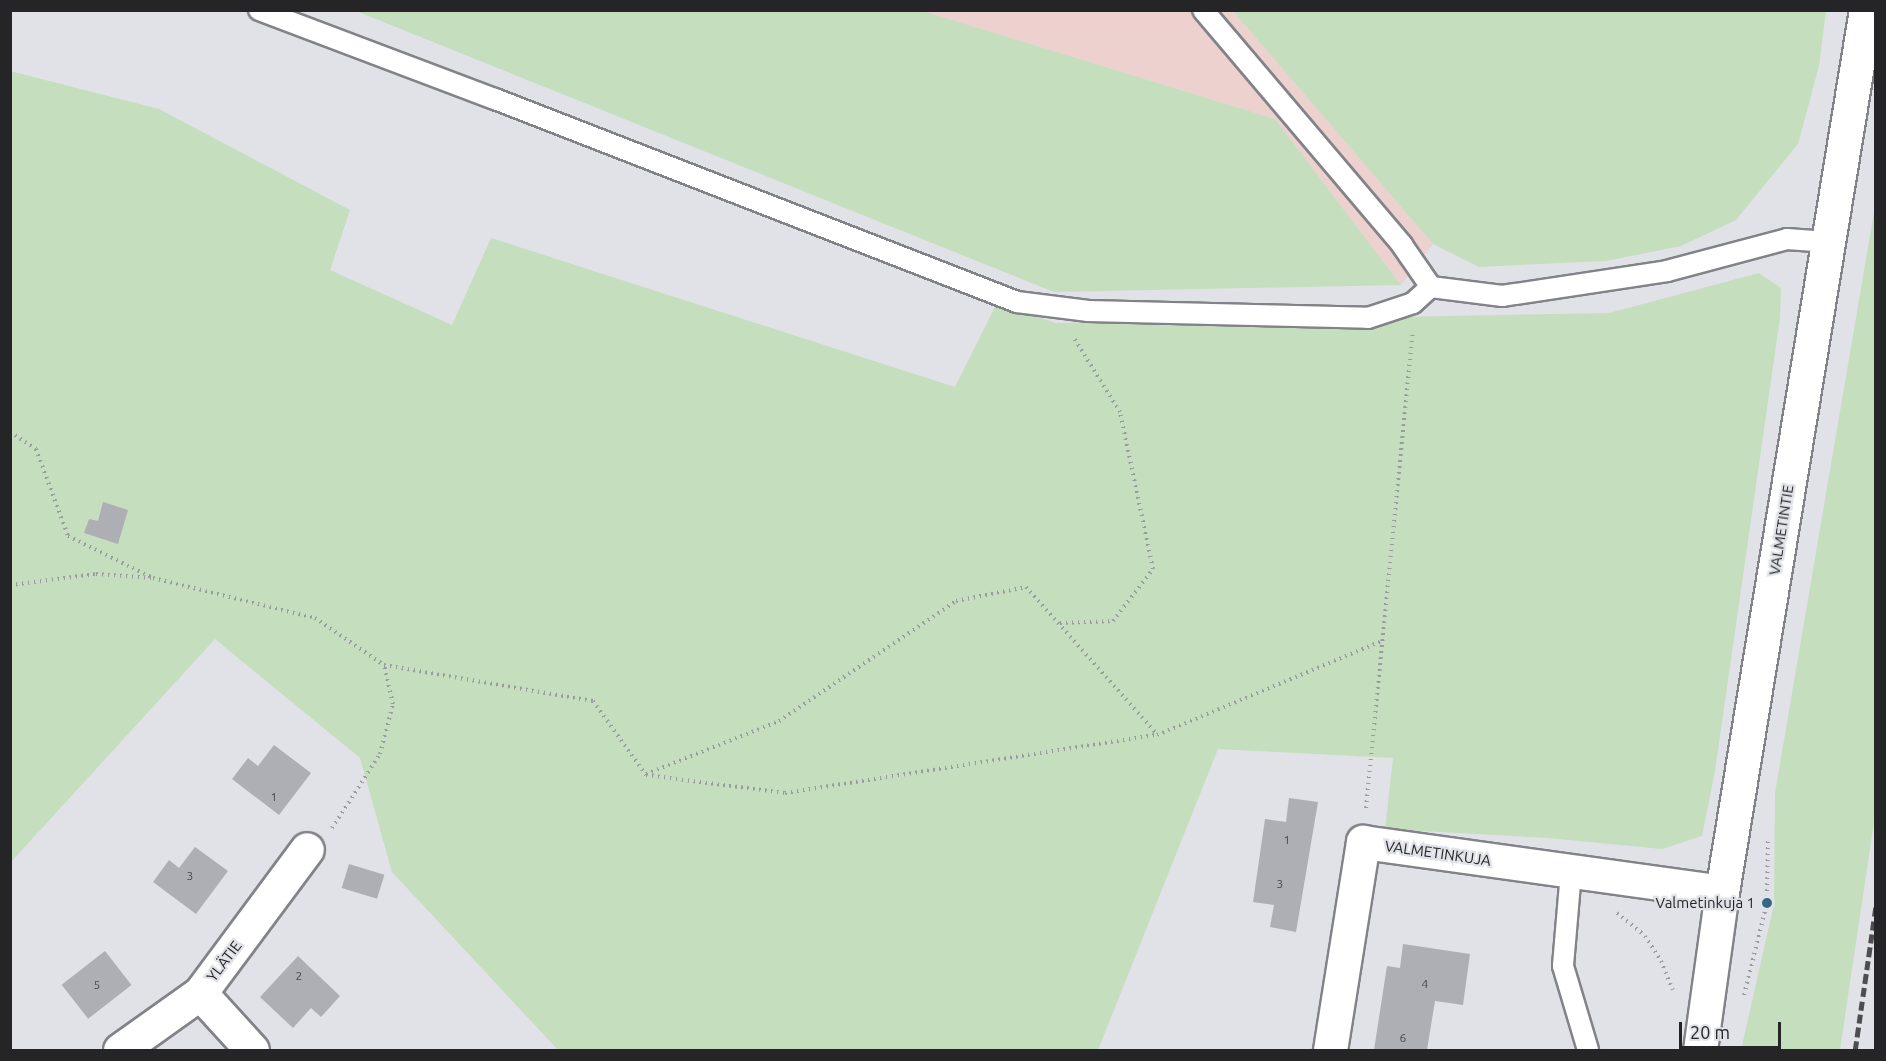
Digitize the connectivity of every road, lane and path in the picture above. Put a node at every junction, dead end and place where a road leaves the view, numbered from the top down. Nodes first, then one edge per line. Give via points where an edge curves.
1 (259, 10) edge
2 (1203, 10) edge
3 (1866, 10) edge
4 (1828, 242) junction
5 (1431, 287) junction
6 (1413, 303) junction
7 (1055, 307) junction
8 (10, 432) edge
9 (153, 578) junction
10 (10, 585) edge
11 (1059, 623) junction
12 (1382, 641) junction
13 (384, 665) junction
14 (1157, 735) junction
15 (646, 775) junction
16 (1363, 842) junction
17 (307, 849) joint
18 (1570, 872) junction
19 (1722, 892) junction
20 (200, 993) junction
21 (10, 1046) edge
22 (15, 1050) edge
23 (120, 1050) edge
24 (252, 1050) edge
25 (1330, 1050) edge
26 (1588, 1050) edge
27 (1700, 1050) edge

1 - 7 lane via 1017,302
2 - 5 lane via 1395,237
3 - 4 street, VALMETINTIE
4 - 5 lane via 1787,239 1667,271 1502,296
4 - 19 street, VALMETINTIE
5 - 6 lane
6 - 7 lane via 1368,318
6 - 12 path via 1412,366
7 - 11 path via 1120,412 1153,569 1113,621
8 - 9 path via 36,449 68,536
9 - 10 path via 96,574
9 - 13 path via 315,618
11 - 14 path
11 - 15 path via 1026,586 956,601 780,721
12 - 14 path
12 - 16 path
13 - 15 path via 593,701
13 - 17 path via 393,704 380,754 333,826
14 - 15 path via 786,793
16 - 18 street, VALMETINKUJA
16 - 25 street
17 - 20 street, YLÄTIE
18 - 19 street, VALMETINKUJA
18 - 26 lane via 1563,966
19 - 27 street, VALMETINTIE
20 - 23 street, YLÄTIE
20 - 24 street
21 - 22 path

